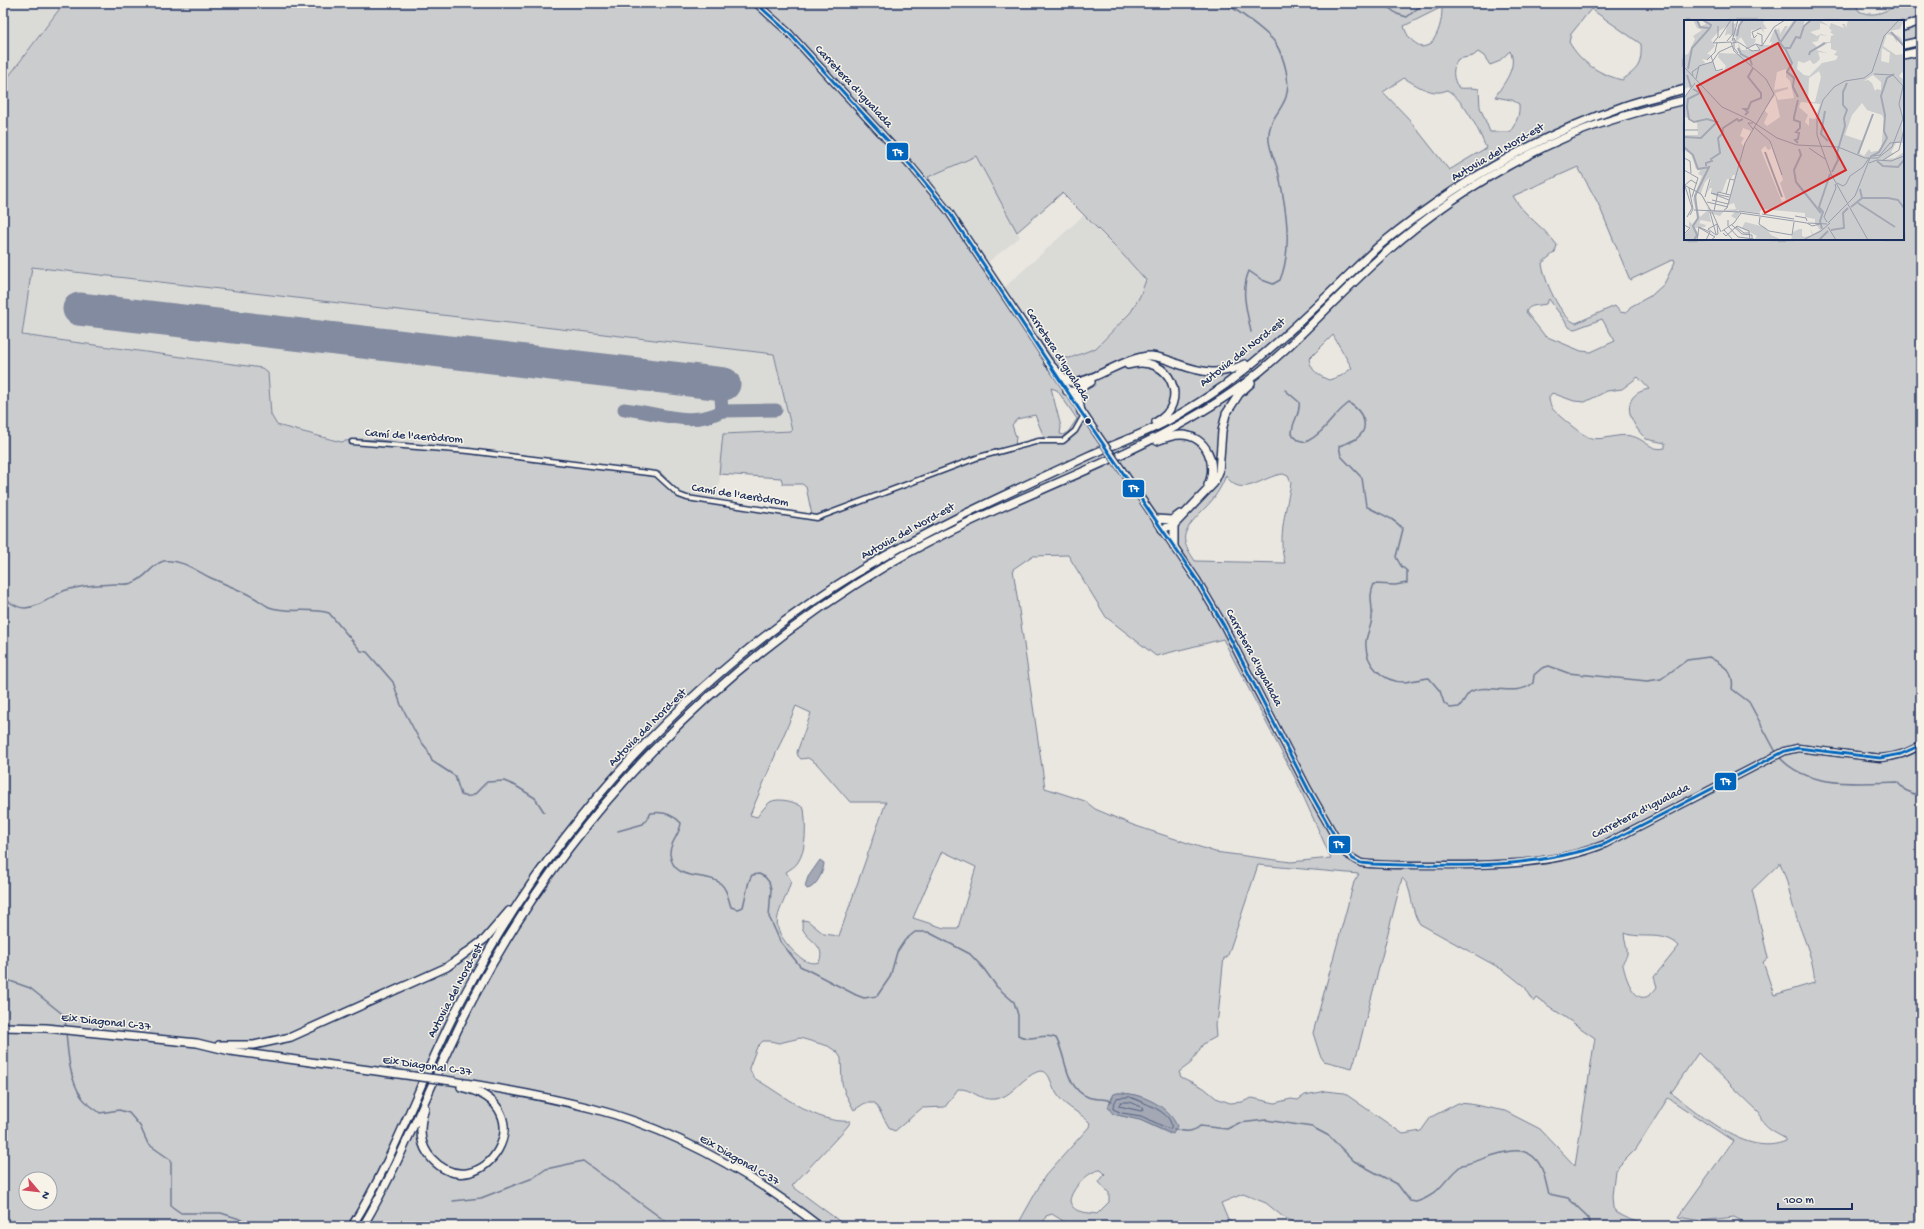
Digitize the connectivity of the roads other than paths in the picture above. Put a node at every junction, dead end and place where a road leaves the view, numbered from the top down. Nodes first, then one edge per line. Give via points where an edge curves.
1 (756, 3) edge
2 (1921, 21) edge
3 (1904, 27) edge
4 (1921, 41) edge
5 (1904, 45) edge
6 (1921, 51) edge
7 (1904, 55) edge
8 (1684, 85) edge
9 (1684, 89) edge
10 (1684, 100) edge
11 (1626, 105) junction
12 (1323, 314) junction
13 (1259, 357) junction
14 (1048, 362) junction
15 (1079, 385) junction
16 (1068, 391) junction
17 (1083, 414) junction
18 (352, 442) dead end
19 (1140, 447) junction
20 (1103, 449) junction
21 (1202, 496) junction
22 (1156, 519) junction
23 (1173, 522) junction
24 (1162, 529) junction
25 (1174, 547) junction
26 (1921, 745) edge
27 (523, 894) junction
28 (3, 1027) edge
29 (453, 1037) junction
30 (197, 1043) junction
31 (448, 1081) junction
32 (352, 1226) edge
33 (363, 1226) edge
34 (819, 1226) edge

1 - 14 street, Carretera d'Igualada via 793,38 912,167 949,212
2 - 3 highway
4 - 5 highway
6 - 7 highway
8 - 11 highway
9 - 11 highway, Autovia del Nord-est
10 - 12 highway, Autovia del Nord-est via 1636,112 1576,133 1516,162 1456,197 1384,254
11 - 13 highway, Autovia del Nord-est via 1552,134 1502,160 1455,190 1379,246
12 - 19 highway, Autovia del Nord-est via 1244,383
12 - 21 highway via 1299,343 1239,394 1226,414 1219,472 1209,490
13 - 15 highway via 1226,372 1213,373 1196,371 1164,358 1139,357
13 - 20 highway, Autovia del Nord-est via 1224,385 1169,420
14 - 15 highway via 1066,379
14 - 16 street, Carretera d'Igualada
15 - 16 highway via 1075,391
15 - 17 highway via 1078,395
15 - 20 highway via 1134,363 1152,364 1165,370 1174,386 1172,403 1164,418
16 - 17 street, Carretera d'Igualada
17 - 18 street, Camí de l'aeròdrom via 1075,431 1063,441 1039,441 979,458 817,518 687,498 679,495 656,474 469,451
17 - 22 street, Carretera d'Igualada, bridge
19 - 21 highway via 1182,435 1198,440 1212,461 1212,474
19 - 29 highway, Autovia del Nord-est via 969,521 901,557 814,613 728,679 646,757 581,832 517,922
20 - 27 highway, Autovia del Nord-est via 913,540 832,589 772,632 713,680 652,737 593,801 558,844
21 - 23 highway
22 - 23 highway
22 - 24 street, Carretera d'Igualada
23 - 24 highway
23 - 25 highway
24 - 25 street, Carretera d'Igualada
25 - 26 street, Carretera d'Igualada via 1223,624 1308,789 1341,847 1346,854 1361,863 1507,864 1581,852 1604,844 1777,754 1798,748 1880,758 1906,754
27 - 30 highway via 485,939 447,967 278,1041 238,1046
27 - 32 highway, Autovia del Nord-est via 461,1000 381,1174
28 - 30 highway, Eix Diagonal C-37 via 46,1028
29 - 31 highway via 452,1049 421,1120 420,1135 428,1156 441,1167 456,1172 472,1172 486,1165 499,1152 505,1134 503,1118 490,1098
29 - 33 highway, Autovia del Nord-est via 391,1175
30 - 31 highway, Eix Diagonal C-37, bridge via 230,1051
31 - 34 highway, Eix Diagonal C-37 via 508,1089 558,1101 617,1116 667,1135 731,1166

